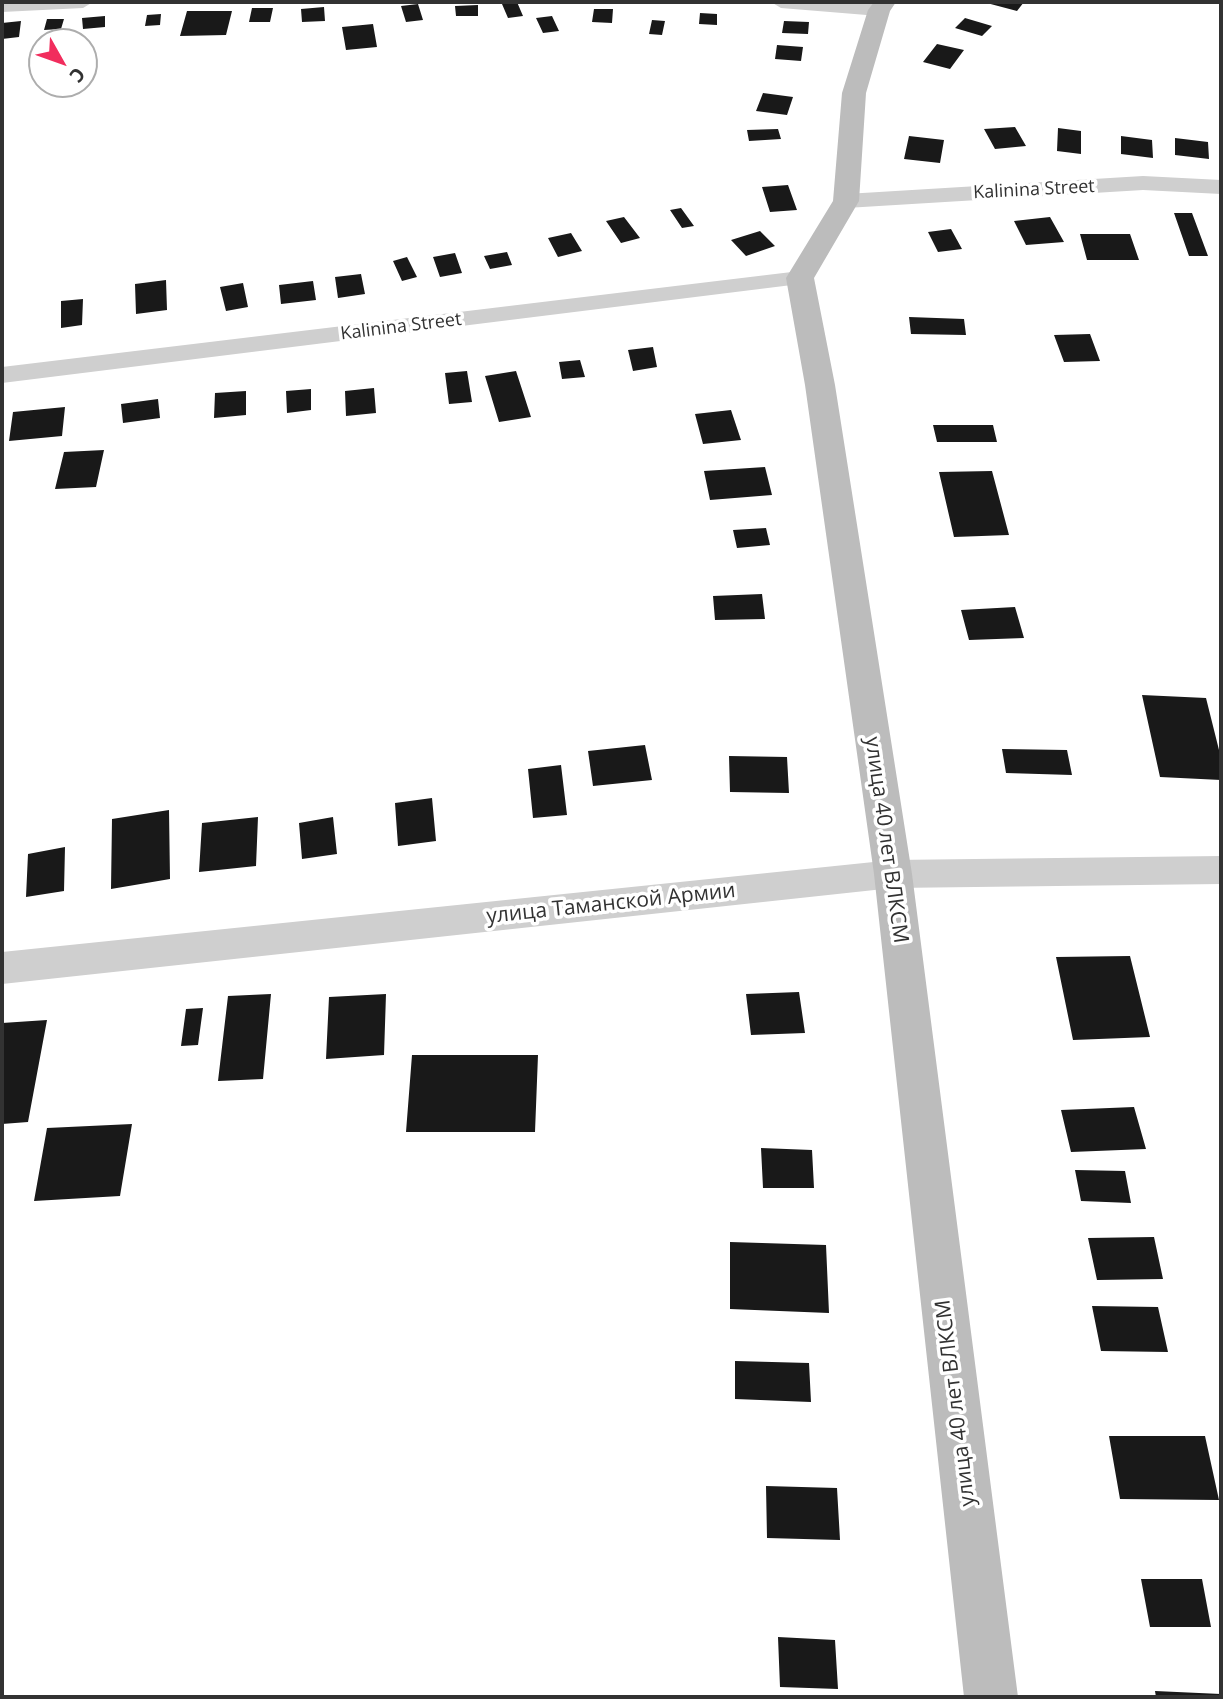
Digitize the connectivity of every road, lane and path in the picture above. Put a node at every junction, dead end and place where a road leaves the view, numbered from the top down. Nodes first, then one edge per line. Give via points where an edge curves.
1 (83, 2) edge
2 (781, 2) edge
3 (2, 6) edge
4 (882, 6) edge
5 (1221, 187) edge
6 (846, 201) junction
7 (800, 278) junction
8 (2, 375) edge
9 (1221, 870) edge
10 (892, 874) junction
11 (2, 968) edge
12 (991, 1697) edge

1 - 3 street
2 - 4 street
4 - 6 street via 854,93
5 - 6 street, Kalinina Street via 1143,183
6 - 7 street
7 - 8 street, Kalinina Street
7 - 10 street, улица 40 лет ВЛКСМ
9 - 10 street, улица Таманской Армии
10 - 11 street, улица Таманской Армии
10 - 12 street, улица 40 лет ВЛКСМ

